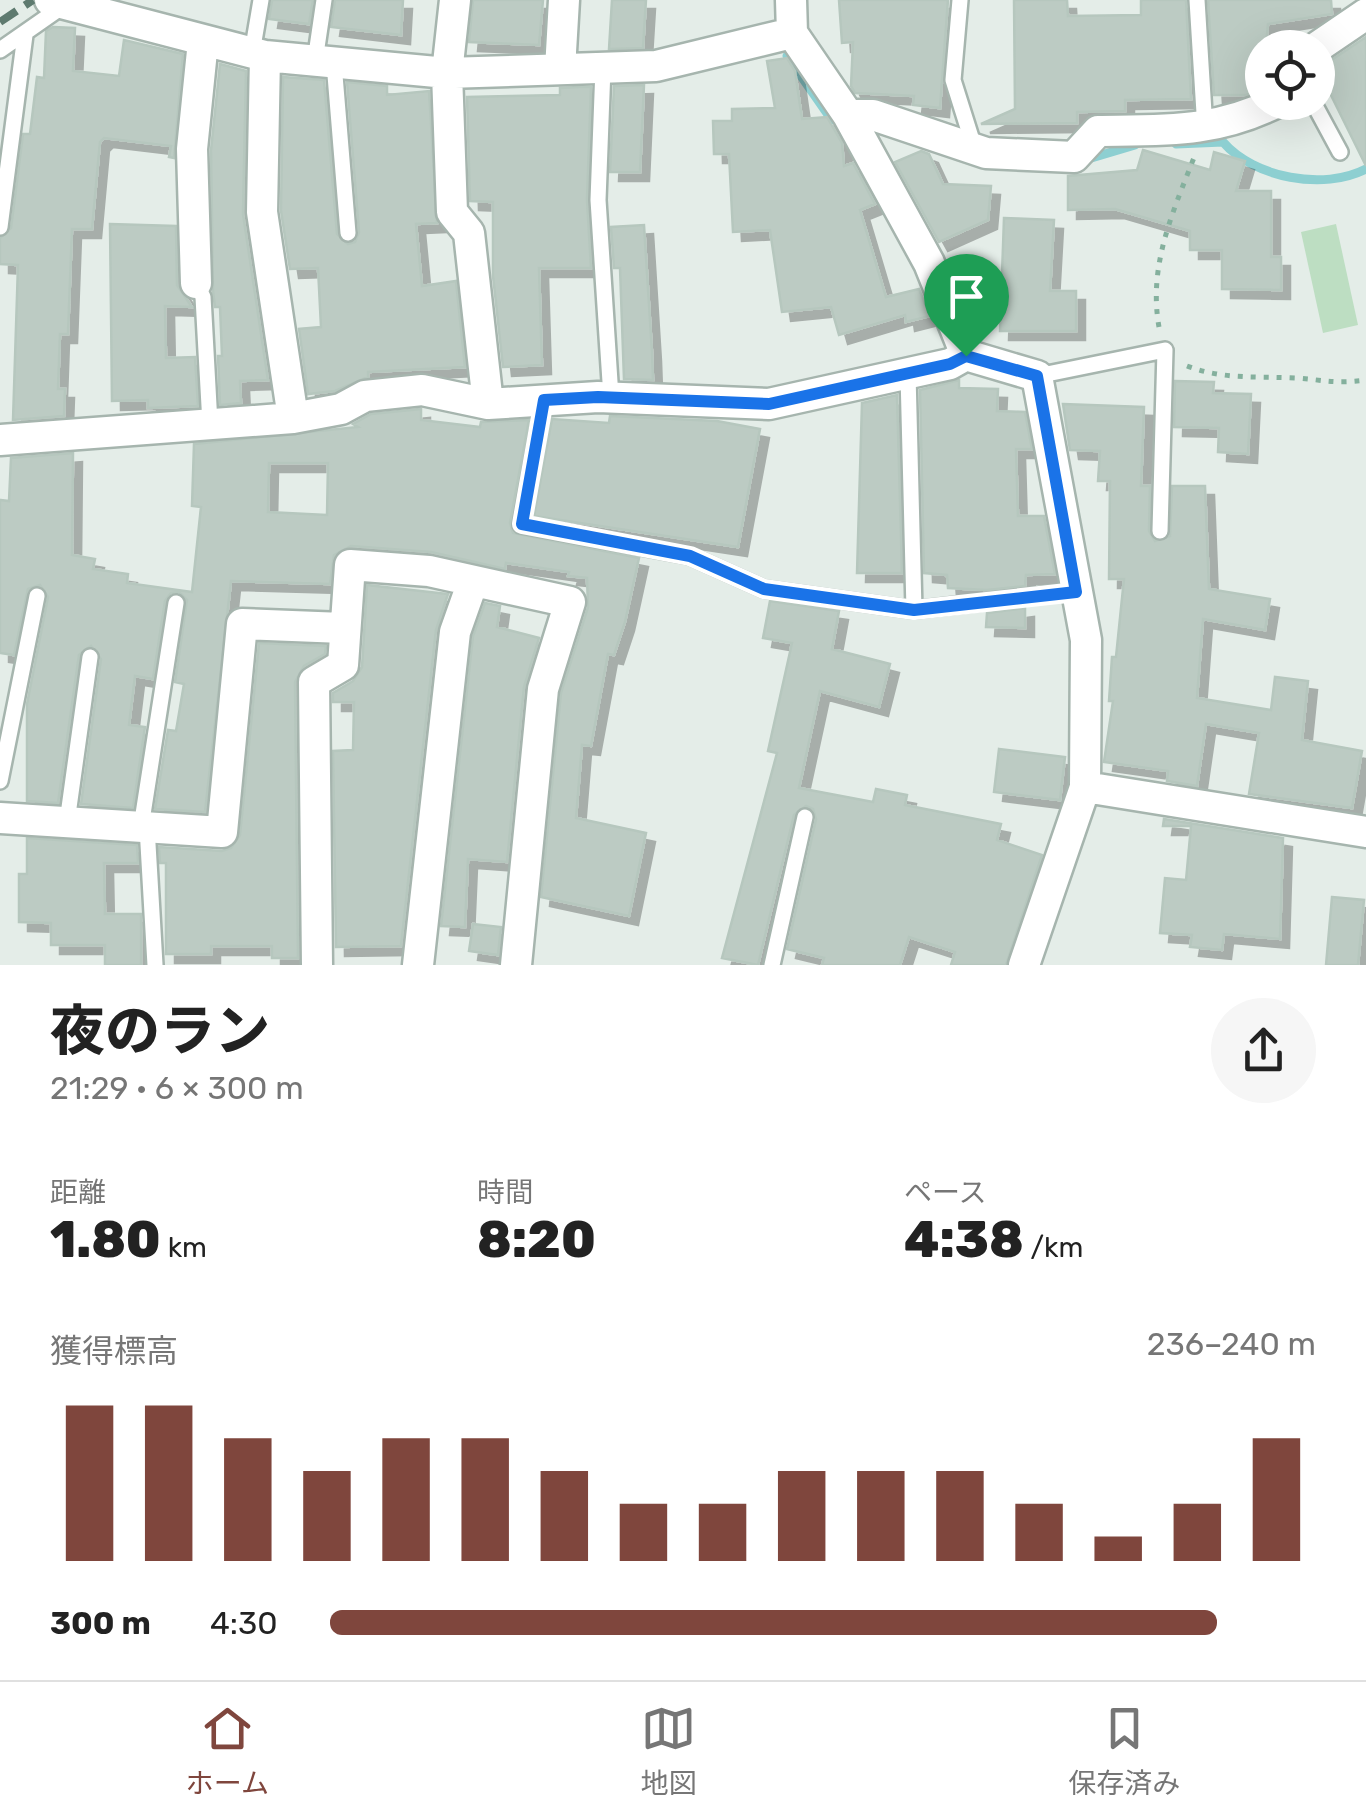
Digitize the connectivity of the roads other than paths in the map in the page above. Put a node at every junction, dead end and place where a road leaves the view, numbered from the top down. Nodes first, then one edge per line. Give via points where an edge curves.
1 (261, 0) edge
2 (324, 0) edge
3 (454, 0) edge
4 (564, 0) edge
5 (791, 0) edge
6 (960, 0) edge
7 (1197, 0) edge
8 (57, 3) edge
9 (1366, 14) edge
10 (792, 34) junction
11 (25, 35) junction
12 (1335, 35) edge
13 (203, 41) junction
14 (0, 50) edge
15 (259, 55) junction
16 (325, 62) junction
17 (603, 68) junction
18 (560, 69) junction
19 (447, 73) junction
20 (848, 115) junction
21 (1245, 118) edge
22 (1322, 120) edge
23 (1204, 129) junction
24 (975, 150) junction
25 (1340, 152) dead end
26 (0, 227) edge
27 (348, 233) dead end
28 (196, 283) joint
29 (966, 356) junction
30 (908, 374) junction
31 (1037, 376) junction
32 (610, 398) junction
33 (544, 400) junction
34 (488, 404) junction
35 (293, 418) junction
36 (210, 424) junction
37 (0, 440) edge
38 (1160, 531) dead end
39 (472, 584) junction
40 (1076, 592) junction
41 (37, 596) dead end
42 (176, 603) dead end
43 (914, 610) junction
44 (343, 628) junction
45 (90, 657) dead end
46 (0, 781) edge
47 (1086, 787) junction
48 (805, 816) dead end
49 (0, 818) edge
50 (67, 822) junction
51 (144, 827) junction
52 (1366, 832) edge
53 (155, 965) edge
54 (317, 965) edge
55 (418, 965) edge
56 (516, 965) edge
57 (772, 965) edge
58 (1024, 965) edge

1 - 15 lane
2 - 16 lane
3 - 19 street
4 - 18 street
5 - 10 street
6 - 24 lane via 953,80
7 - 23 lane
8 - 11 lane
8 - 13 street
9 - 12 street
10 - 17 street via 656,66
10 - 20 street
11 - 14 lane
11 - 26 lane
13 - 15 street
13 - 28 street via 192,148
15 - 16 street
15 - 35 street via 262,212
16 - 19 street
16 - 27 lane
17 - 18 street
17 - 32 lane via 598,200
18 - 19 street
19 - 34 street via 452,212 469,233
20 - 24 street via 873,115
20 - 29 street via 928,263
21 - 23 street
22 - 25 lane
23 - 24 street via 1098,131 1074,157
28 - 36 lane via 203,297
29 - 30 street
29 - 31 street
30 - 32 street via 769,404
30 - 43 lane
31 - 38 lane via 1165,350
31 - 40 street
32 - 33 street
33 - 34 street
33 - 43 lane via 522,524 690,556 764,589
34 - 35 street via 422,390 365,396 341,410
35 - 36 street
36 - 37 street
39 - 44 street via 429,571 350,565
39 - 55 street via 455,632
39 - 56 street via 570,602 543,690
40 - 43 lane
40 - 47 street via 1086,640
41 - 46 lane
42 - 51 lane
44 - 51 street via 242,624 222,832
44 - 54 street via 343,664 314,682
45 - 50 lane
47 - 52 street
47 - 58 street
48 - 57 lane
49 - 50 street
50 - 51 street
51 - 53 lane

